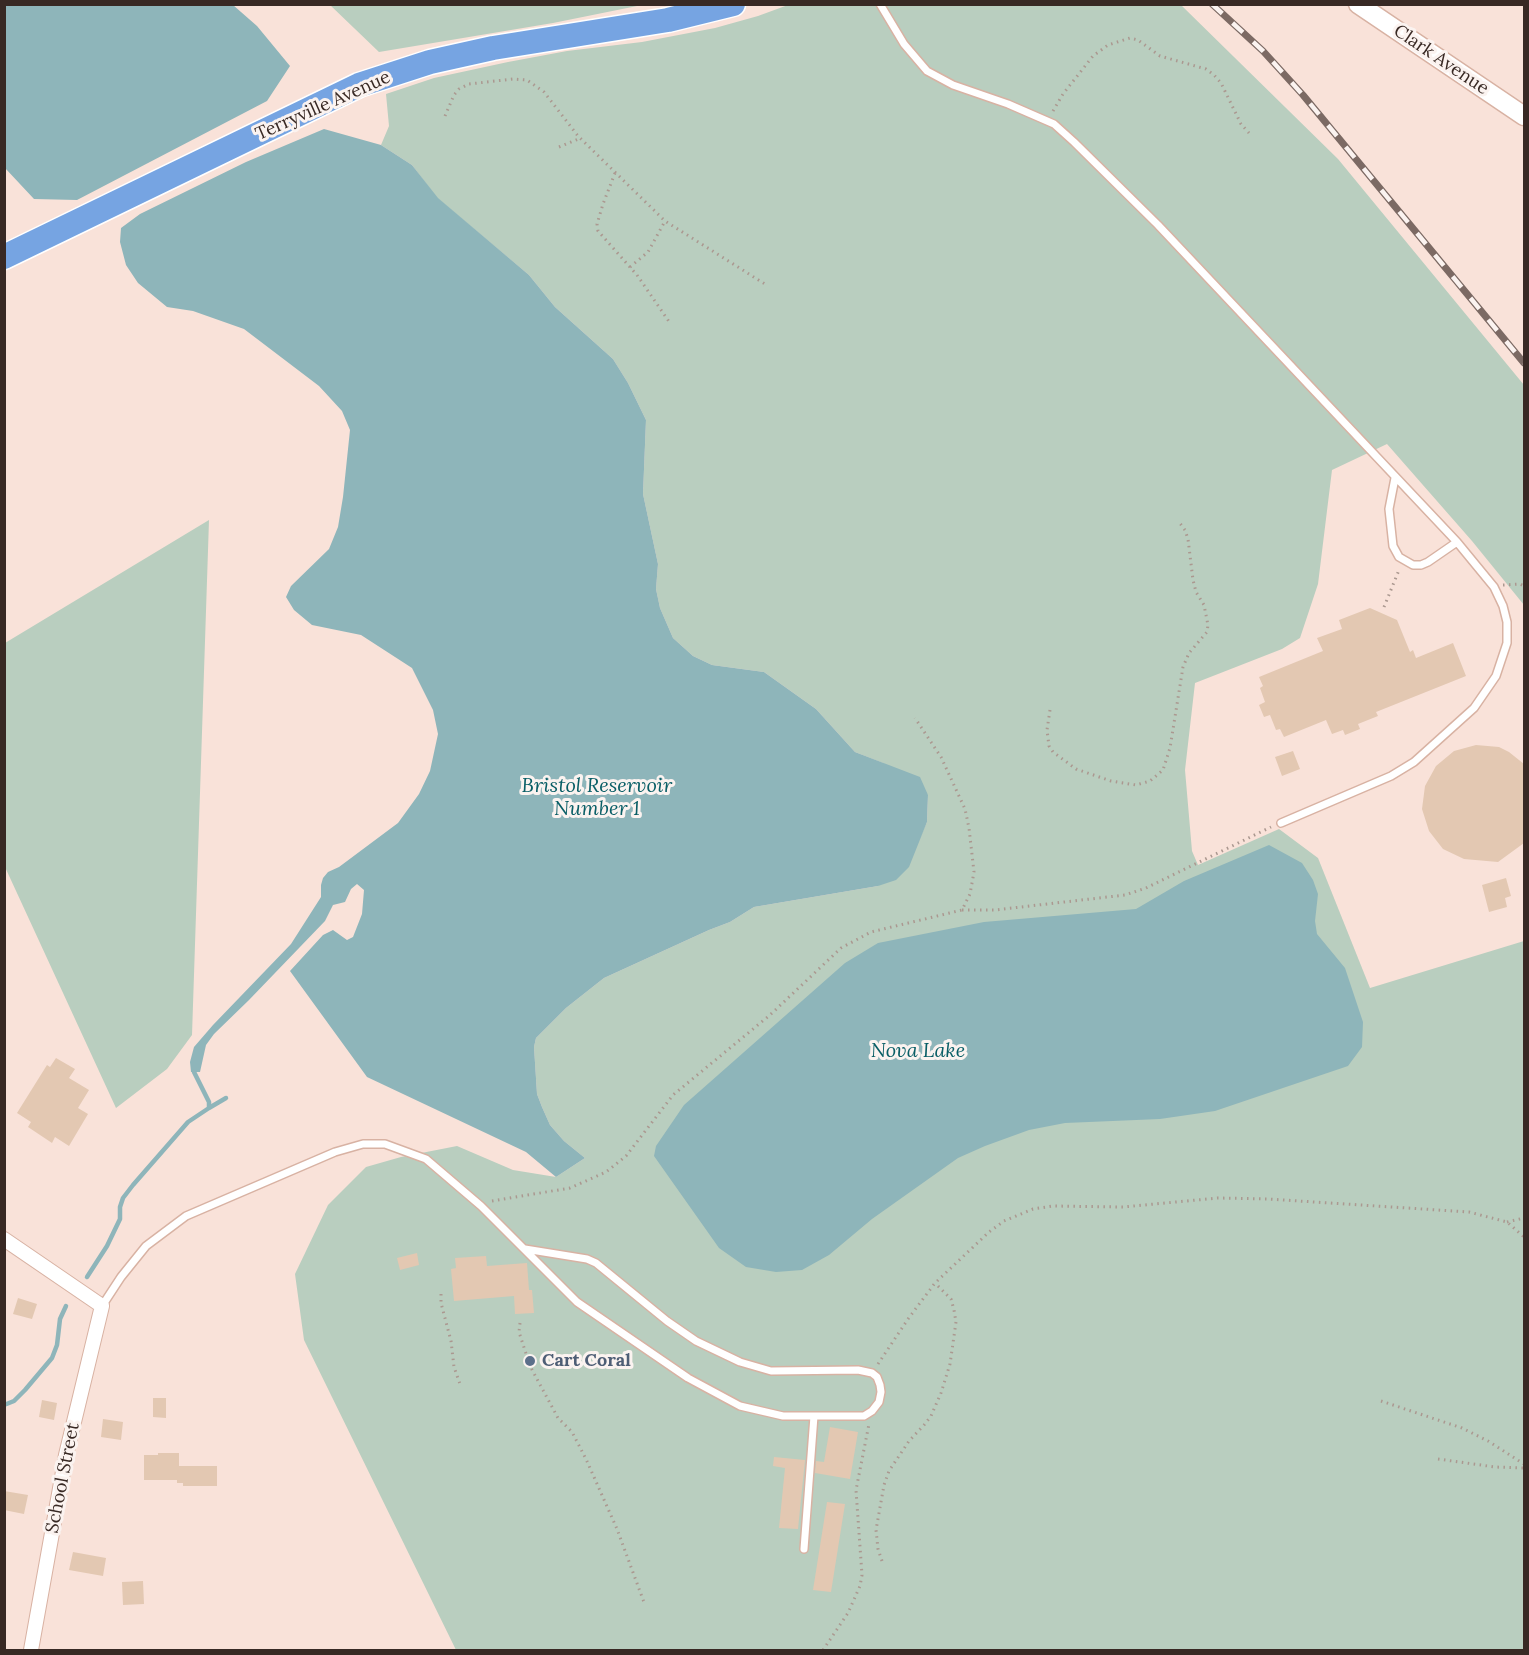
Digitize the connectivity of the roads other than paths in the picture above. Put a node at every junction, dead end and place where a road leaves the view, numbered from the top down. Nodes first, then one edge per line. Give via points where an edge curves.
1 (734, 4) edge
2 (880, 4) edge
3 (1358, 4) edge
4 (1524, 116) edge
5 (4, 257) edge
6 (1395, 478) junction
7 (1457, 542) junction
8 (1281, 823) road end
9 (4, 1239) edge
10 (525, 1249) junction
11 (102, 1306) junction
12 (814, 1416) junction
13 (804, 1549) dead end
14 (31, 1650) edge

1 - 5 highway, Terryville Avenue via 668,20 493,48 430,62 359,86
2 - 6 lane via 904,44 927,71 953,85 1047,120 1074,141
3 - 4 main road, Clark Avenue
6 - 7 lane
6 - 7 lane via 1389,509 1395,551 1403,560 1413,565 1428,562
7 - 8 lane via 1494,587 1503,606 1507,643 1496,676 1474,708 1414,762 1391,776
9 - 11 street
10 - 11 lane via 426,1159 385,1144 363,1144 186,1216 146,1246
10 - 12 lane via 577,1302 688,1378 740,1406 783,1416
10 - 12 lane via 596,1263 676,1328 740,1362 771,1371 858,1370 877,1377 879,1402 869,1413
11 - 14 street, School Street via 66,1455
12 - 13 lane

